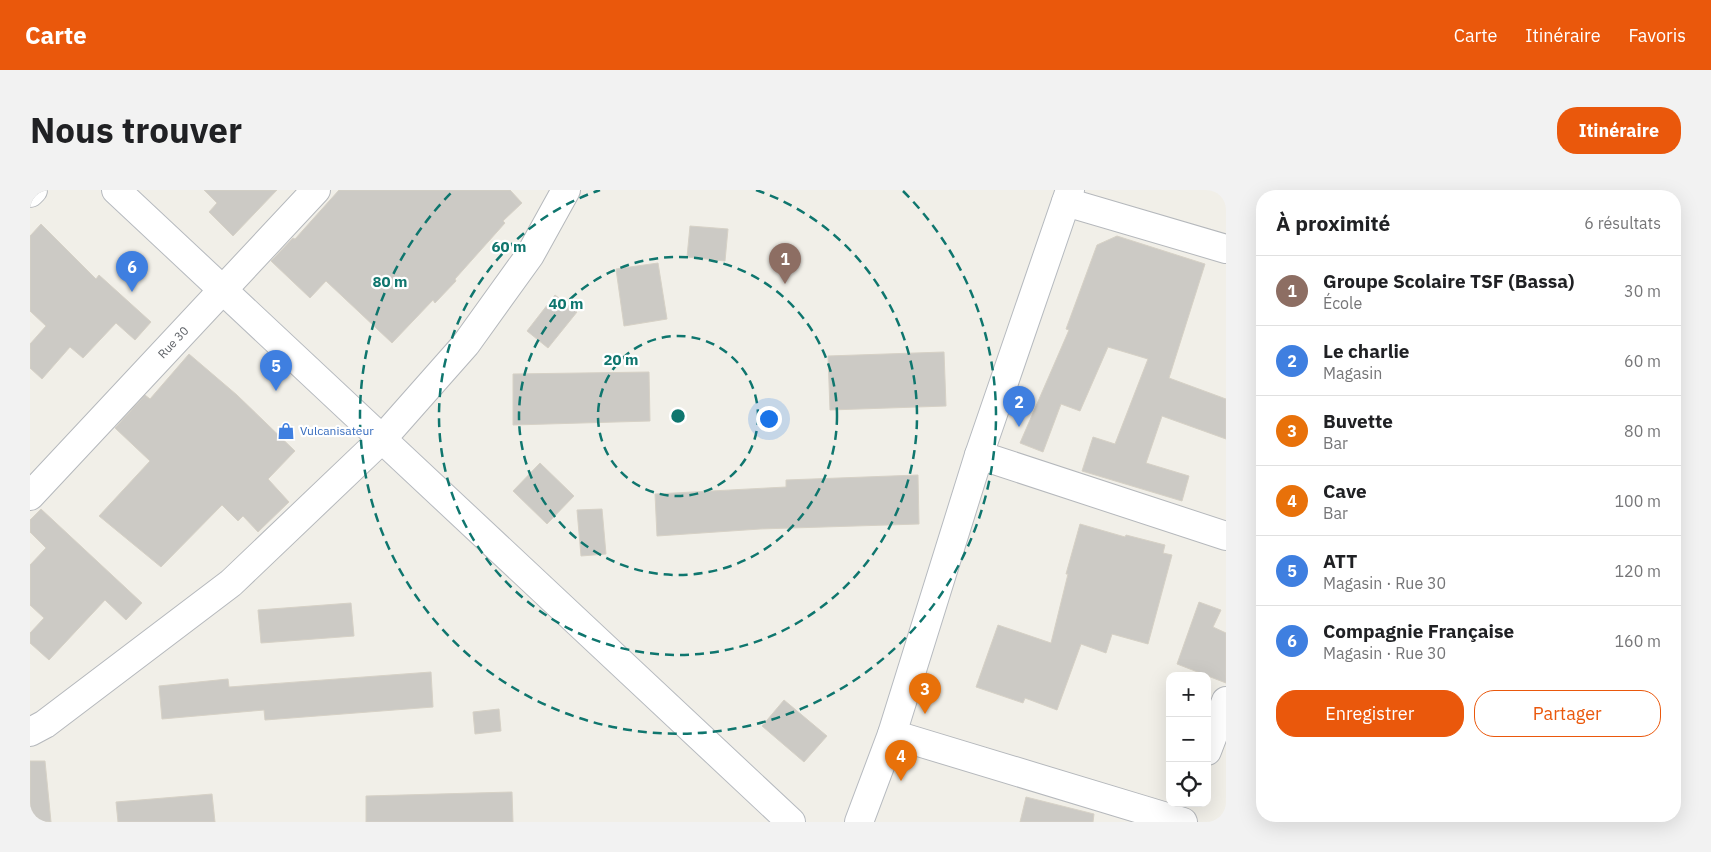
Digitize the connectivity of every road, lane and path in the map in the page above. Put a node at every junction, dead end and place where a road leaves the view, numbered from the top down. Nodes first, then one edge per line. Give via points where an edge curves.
1 (33, 190) edge
2 (116, 190) edge
3 (316, 190) edge
4 (566, 190) edge
5 (30, 193) edge
6 (1068, 196) edge
7 (1226, 249) edge
8 (224, 291) junction
9 (382, 439) junction
10 (979, 454) junction
11 (30, 496) edge
12 (1226, 536) edge
13 (1226, 701) edge
14 (30, 732) edge
15 (892, 734) junction
16 (1211, 740) edge
17 (1184, 815) edge
18 (791, 822) edge
19 (859, 822) edge

1 - 5 street
2 - 8 street
3 - 8 street, Rue 30
4 - 9 street via 530,256 466,344
6 - 7 street
6 - 10 street
8 - 9 street
8 - 11 street, Rue 30
9 - 14 street via 231,583 45,724
9 - 18 street
10 - 12 street
10 - 15 street
13 - 16 street
15 - 17 street
15 - 19 street

